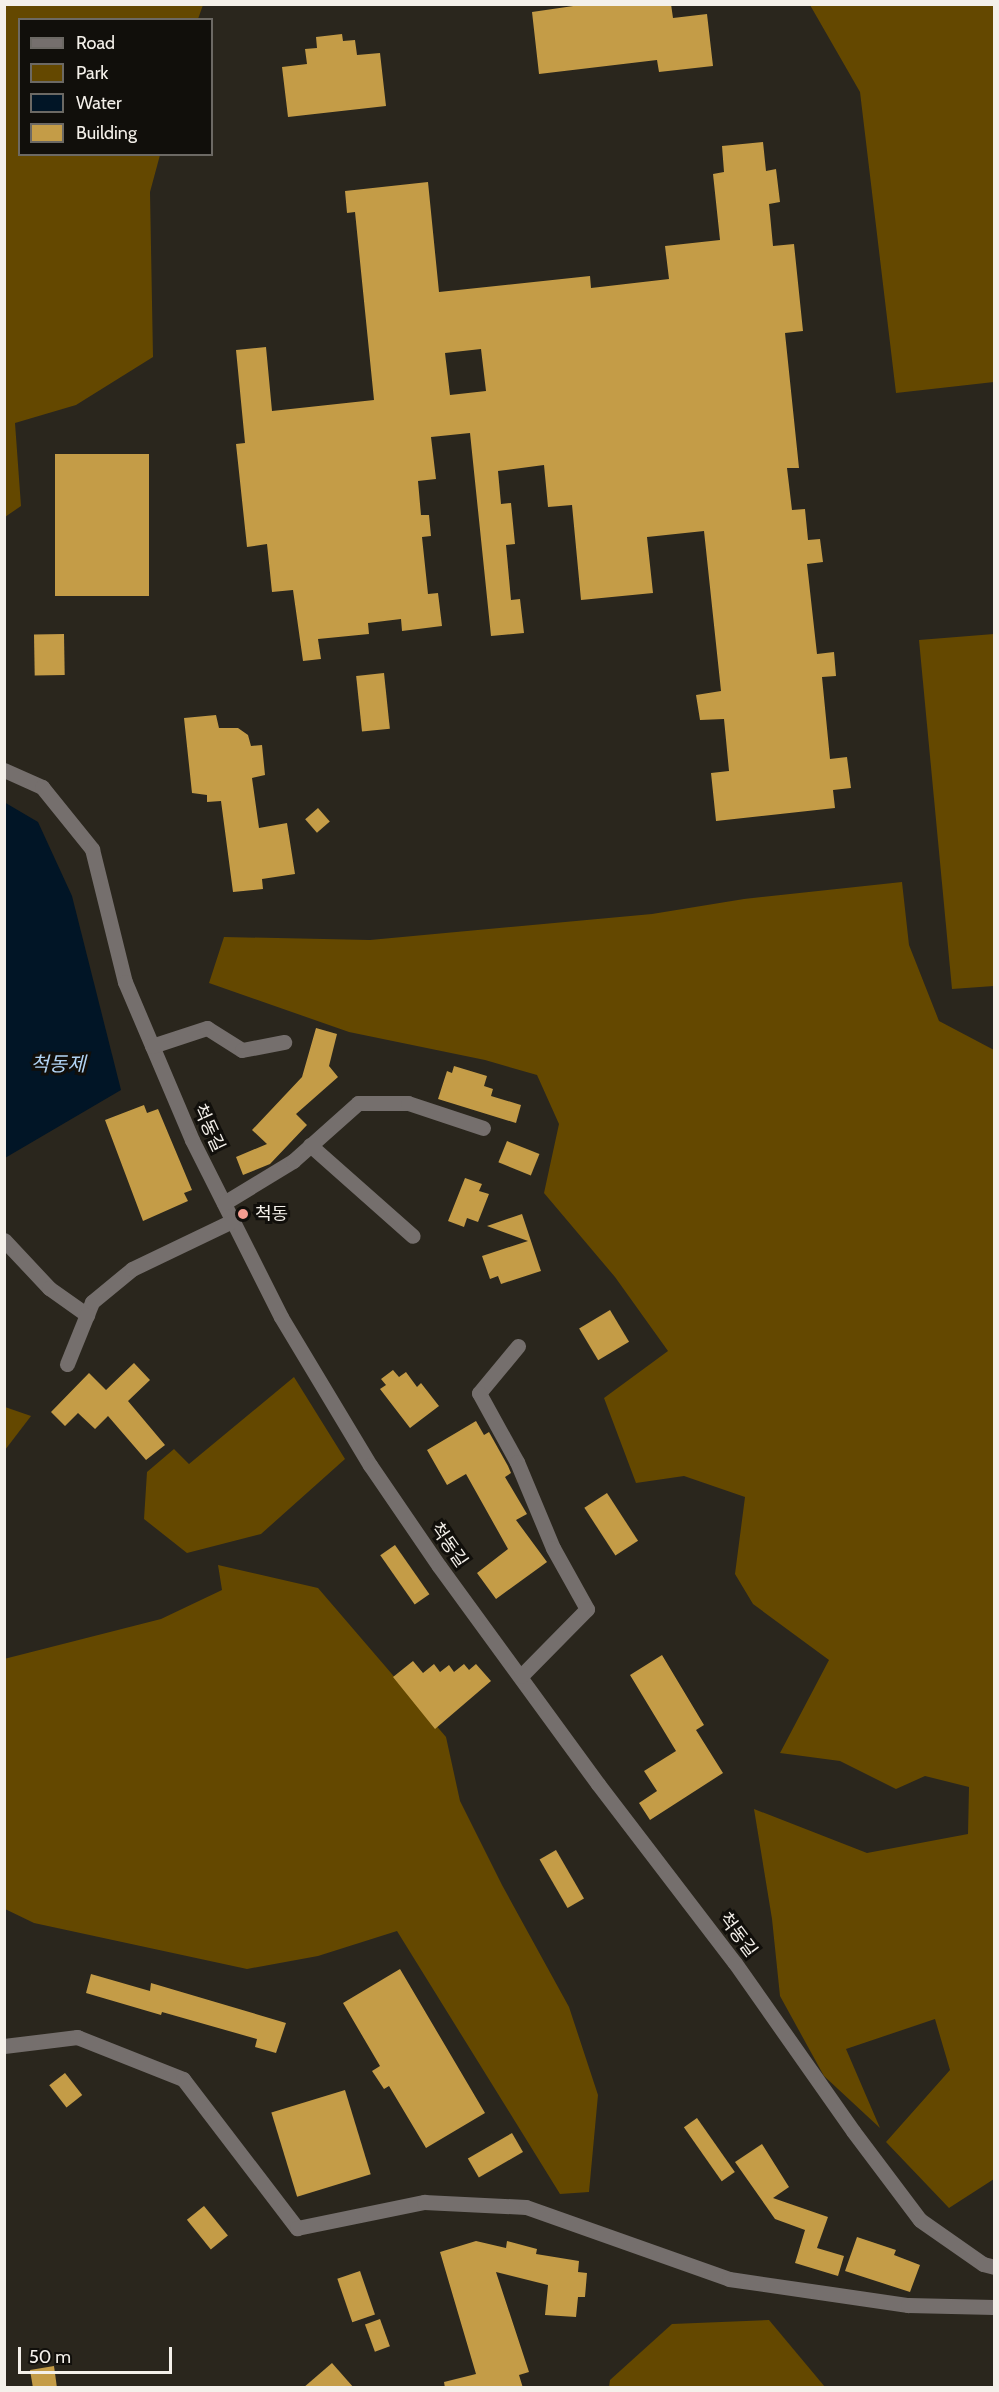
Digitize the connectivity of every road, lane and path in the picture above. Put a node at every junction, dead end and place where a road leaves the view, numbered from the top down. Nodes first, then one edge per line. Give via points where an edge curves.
1 (4, 770) edge
2 (284, 1042) dead end
3 (152, 1046) junction
4 (483, 1128) dead end
5 (310, 1145) junction
6 (224, 1203) junction
7 (232, 1221) junction
8 (413, 1236) dead end
9 (4, 1240) edge
10 (87, 1314) junction
11 (518, 1346) dead end
12 (67, 1364) dead end
13 (521, 1676) junction
14 (4, 2046) edge
15 (994, 2267) edge
16 (994, 2307) edge

1 - 3 street, 척동길 via 42,788 92,849 124,982
2 - 3 street via 242,1050 207,1028
3 - 6 street, 척동길
4 - 5 street via 408,1102 357,1102
5 - 6 street via 293,1161
5 - 8 street
6 - 7 street, 척동길
7 - 10 street via 132,1269 93,1302
7 - 13 street, 척동길 via 281,1317 370,1465
9 - 10 street via 49,1288
10 - 12 street
11 - 13 street via 479,1393 517,1462 553,1548 587,1609
13 - 15 street, 척동길 via 921,2220 983,2264
14 - 16 street via 77,2037 183,2079 297,2228 424,2202 526,2207 729,2279 908,2305

